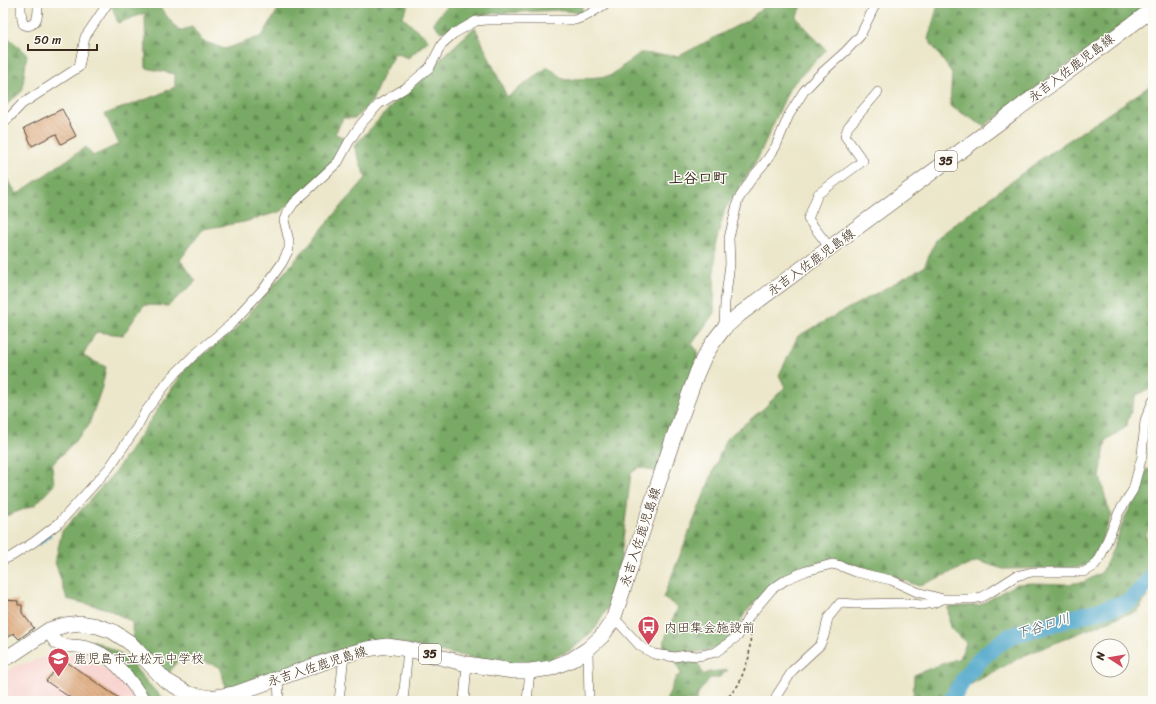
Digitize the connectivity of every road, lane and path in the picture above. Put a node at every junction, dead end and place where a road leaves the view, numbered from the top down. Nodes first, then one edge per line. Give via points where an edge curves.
1 (21, 3) edge
2 (38, 3) edge
3 (108, 3) edge
4 (607, 3) edge
5 (876, 3) edge
6 (1153, 9) edge
7 (878, 92) dead end
8 (5, 122) dead end
9 (830, 248) junction
10 (724, 328) junction
11 (1153, 401) edge
12 (3, 560) edge
13 (943, 599) junction
14 (751, 614) junction
15 (613, 620) junction
16 (48, 630) junction
17 (408, 649) junction
18 (588, 649) junction
19 (5, 654) edge
20 (344, 655) junction
21 (467, 664) junction
22 (530, 671) junction
23 (278, 678) junction
24 (235, 697) edge
25 (144, 701) edge
26 (279, 701) edge
27 (339, 701) edge
28 (403, 701) edge
29 (464, 701) edge
30 (527, 701) edge
31 (589, 701) edge
32 (725, 701) edge
33 (775, 701) edge

1 - 2 street via 23,24 28,26 36,21
3 - 8 street via 85,37 79,67 22,104
4 - 12 street via 576,20 476,21 453,34 442,44 430,67 408,87 379,104 354,134 338,162 294,203 284,220 290,248 265,287 231,324 171,378 145,412 109,468 59,523 34,542
5 - 10 street via 860,36 804,91 789,115 776,146 738,200 729,238 730,264
6 - 9 main road, 永吉入佐鹿児島線 / 35
7 - 9 street via 848,127 845,136 863,161 818,194 808,219
9 - 10 main road, 永吉入佐鹿児島線 / 35
10 - 15 main road, 永吉入佐鹿児島線 / 35 via 704,357 697,373
11 - 13 street via 1145,420 1142,456 1133,490 1119,512 1100,558 1093,567 1084,572 1032,572 1016,576 977,598
13 - 14 street via 917,592 891,580 832,564 806,571 772,589
13 - 33 street via 933,604 921,605 840,603 828,618 820,645 793,670
14 - 15 street via 738,636 716,652 675,657 654,654 640,646 619,623
14 - 32 path via 749,657 739,684
15 - 18 main road, 永吉入佐鹿児島線 / 35 via 602,636
16 - 19 main road, 永吉入佐鹿児島線 / 35
16 - 24 main road, 永吉入佐鹿児島線 / 35 via 80,623 112,631 129,642 165,680 190,694 211,698
16 - 25 main road via 58,643 94,650 104,655 125,674
17 - 20 main road, 永吉入佐鹿児島線 / 35 via 387,646
17 - 21 main road, 永吉入佐鹿児島線 / 35
17 - 28 street
18 - 22 main road, 永吉入佐鹿児島線 / 35 via 571,660 551,668
18 - 31 street
20 - 23 main road, 永吉入佐鹿児島線 / 35
20 - 27 street
21 - 22 main road, 永吉入佐鹿児島線 / 35
21 - 29 street
22 - 30 street
23 - 24 main road, 永吉入佐鹿児島線 / 35
23 - 26 street

